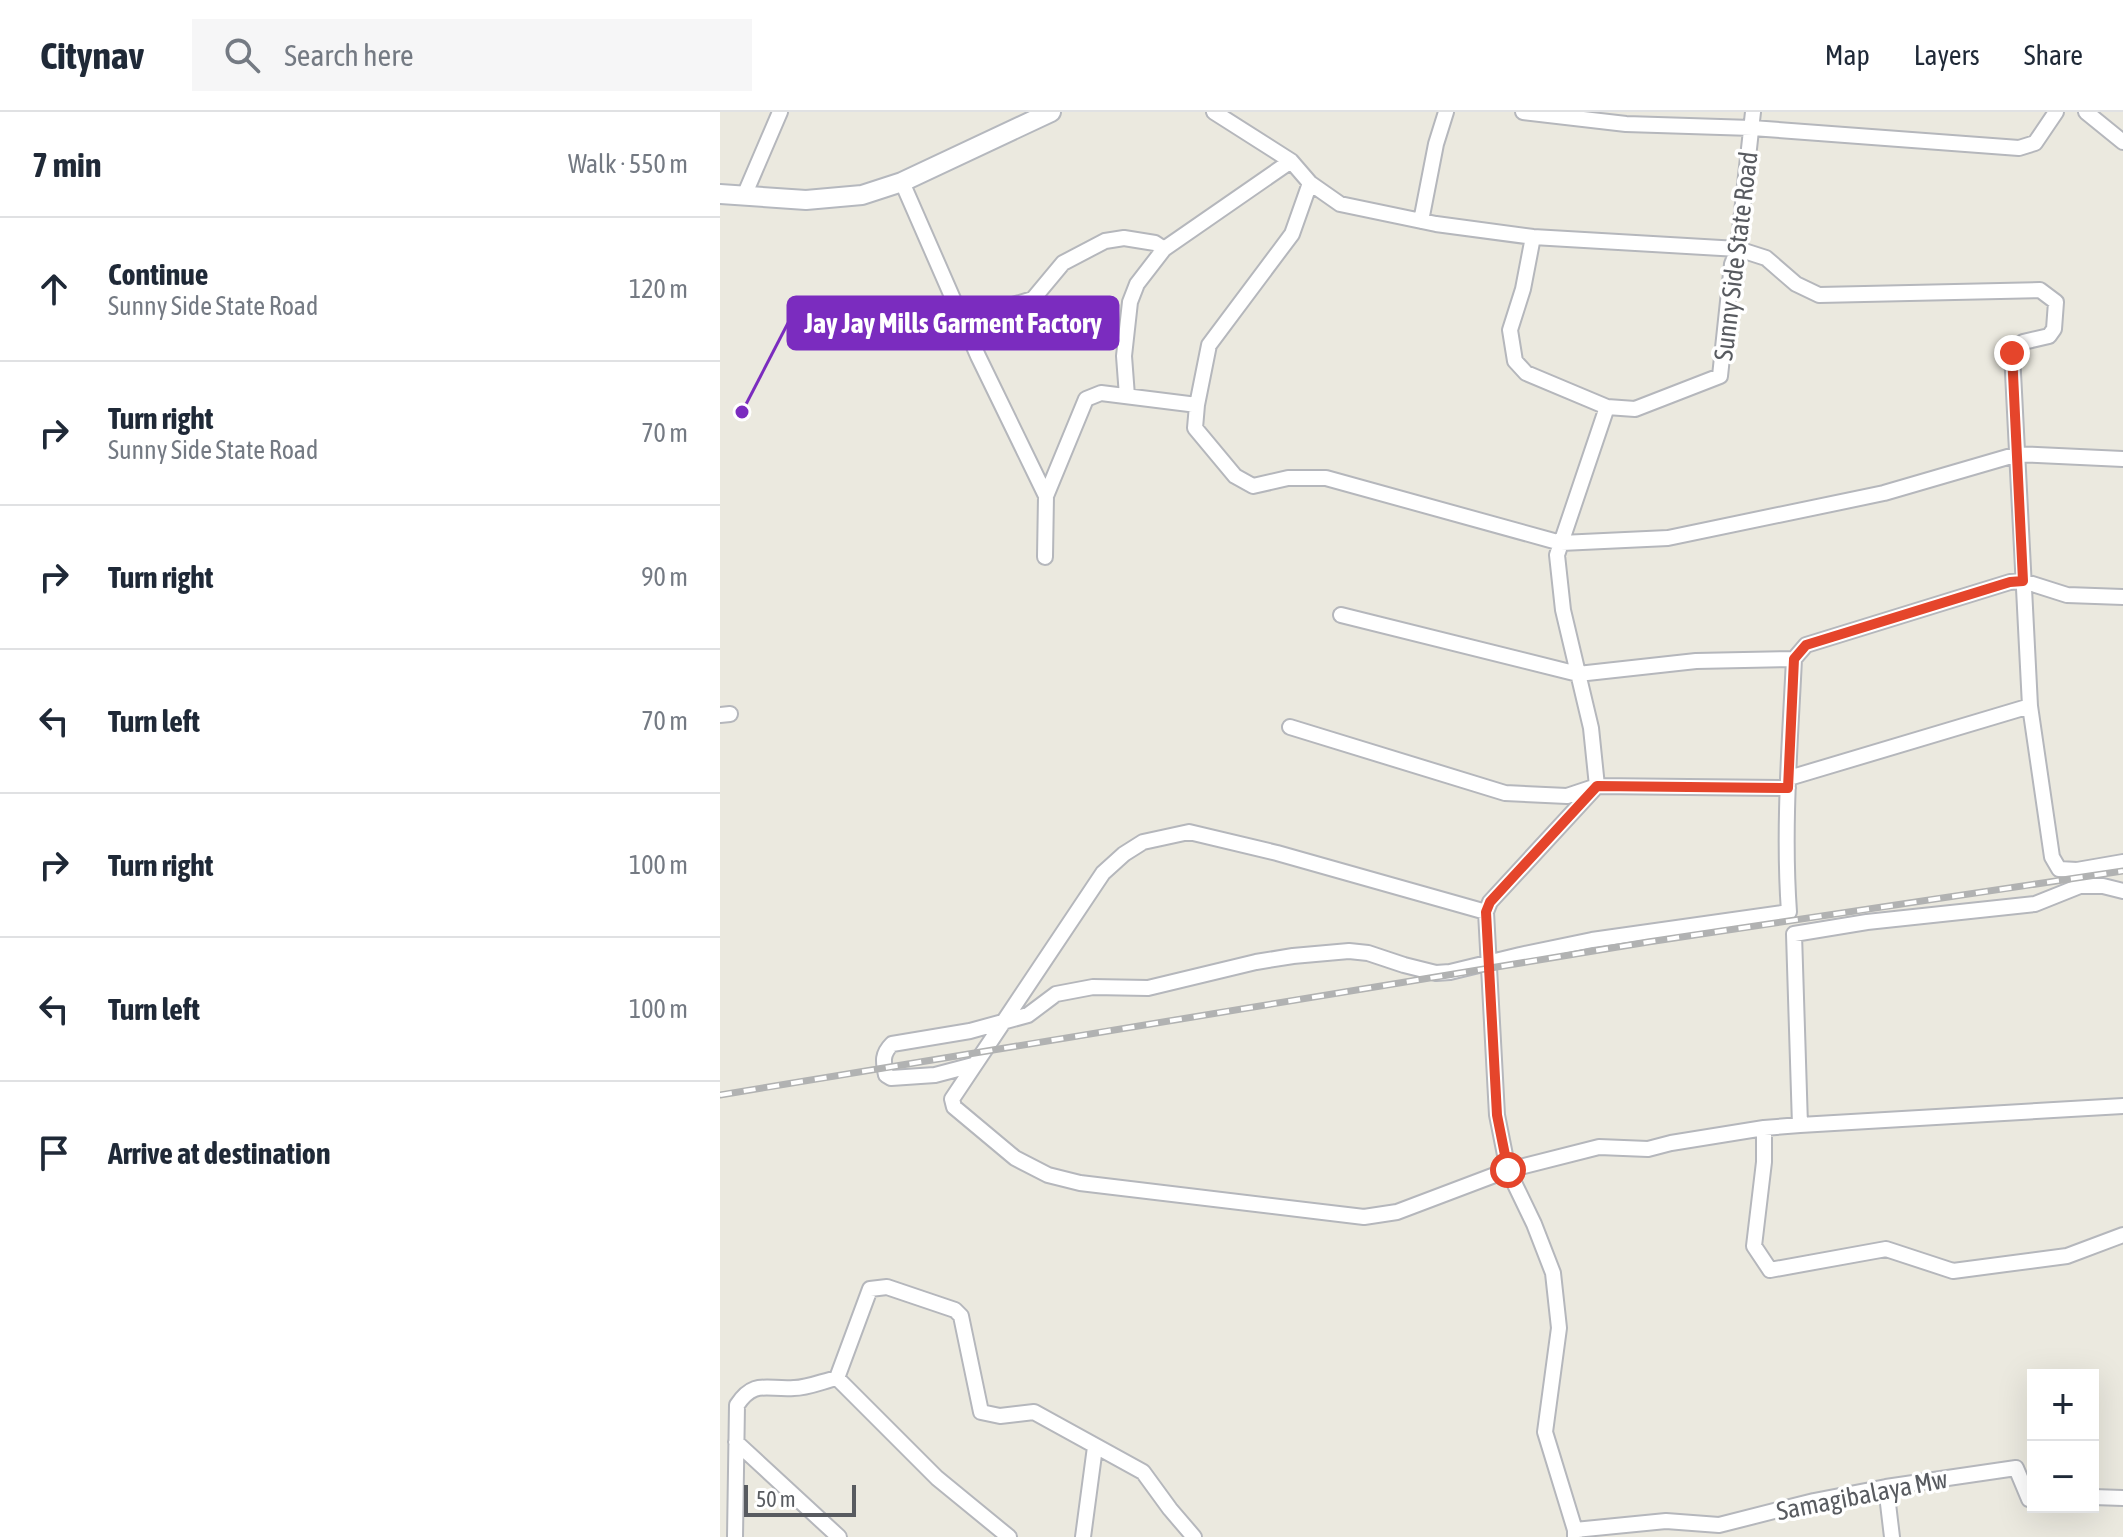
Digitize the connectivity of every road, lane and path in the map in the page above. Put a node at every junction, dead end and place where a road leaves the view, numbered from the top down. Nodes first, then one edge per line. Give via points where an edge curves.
1 (780, 112) edge
2 (1051, 112) edge
3 (1214, 112) edge
4 (1446, 112) edge
5 (1523, 112) edge
6 (1753, 112) edge
7 (2056, 112) edge
8 (2086, 112) edge
9 (1752, 128) junction
10 (2123, 142) edge
11 (1291, 161) junction
12 (902, 182) junction
13 (1310, 183) junction
14 (720, 194) edge
15 (744, 196) junction
16 (1421, 221) junction
17 (1533, 237) junction
18 (1164, 249) junction
19 (1738, 249) junction
20 (962, 320) junction
21 (1127, 396) junction
22 (1197, 405) junction
23 (1607, 407) junction
24 (2018, 454) junction
25 (2123, 459) edge
26 (1046, 496) junction
27 (1561, 543) junction
28 (1045, 557) dead end
29 (2023, 581) junction
30 (2123, 597) edge
31 (1341, 615) dead end
32 (1794, 659) junction
33 (1578, 674) junction
34 (2030, 706) junction
35 (1290, 727) dead end
36 (1788, 783) junction
37 (1597, 786) junction
38 (2123, 862) edge
39 (2077, 870) junction
40 (2080, 886) junction
41 (2123, 891) edge
42 (1486, 912) junction
43 (1489, 963) junction
44 (1002, 1023) junction
45 (973, 1065) junction
46 (2123, 1106) edge
47 (1800, 1125) junction
48 (1764, 1128) junction
49 (1508, 1170) junction
50 (2123, 1235) edge
51 (837, 1378) junction
52 (736, 1442) junction
53 (1095, 1447) junction
54 (1886, 1487) junction
55 (2027, 1494) edge
56 (2099, 1497) edge
57 (2123, 1498) edge
58 (1575, 1534) edge
59 (735, 1537) edge
60 (839, 1537) edge
61 (1009, 1537) edge
62 (1083, 1537) edge
63 (1194, 1537) edge
64 (1892, 1537) edge

1 - 15 street
2 - 12 main road
3 - 11 street
4 - 16 street
5 - 9 street via 1626,124
6 - 9 street, Sunny Side State Road
7 - 9 street via 2035,143 2019,148
8 - 10 street
9 - 19 street, Sunny Side State Road
11 - 13 street
11 - 18 street
12 - 15 main road via 862,195 806,200
12 - 20 street
13 - 16 street via 1340,204
13 - 22 street via 1292,234 1209,345
14 - 15 main road
16 - 17 street
17 - 19 street
17 - 23 street via 1510,330 1515,361 1526,373
18 - 20 street via 1124,238 1105,241 1063,263 1033,299
18 - 21 street via 1130,302 1124,356
19 - 23 street, Sunny Side State Road via 1720,376 1635,409
19 - 24 street via 1766,258 1796,284 1819,295 2040,290 2056,302 2054,329 2049,336 2023,342 2012,353
20 - 26 street
21 - 22 street
21 - 26 street via 1101,393 1086,399
22 - 27 street via 1195,428 1235,476 1253,486 1288,478 1326,478
23 - 27 street
24 - 25 street
24 - 27 street via 1884,493 1668,538
24 - 29 street
26 - 28 street
27 - 33 street via 1557,555 1563,610
29 - 30 street via 2067,595
29 - 32 street via 1806,645
29 - 34 street
31 - 33 street
32 - 33 street via 1696,661
32 - 36 street
33 - 37 street
34 - 36 street
34 - 39 street via 2052,857 2059,869
35 - 37 street via 1505,793 1567,796
36 - 37 street
36 - 43 street via 1789,912 1592,940
37 - 42 street
38 - 39 street
39 - 40 street
40 - 41 street
40 - 47 street via 2035,904 1794,934
42 - 43 street
42 - 44 street via 1189,832 1143,842 1103,873
43 - 44 street via 1436,973 1368,953 1293,956 1148,988 1093,987 1056,994 1028,1015
43 - 49 street via 1497,1115
44 - 45 street
44 - 45 street via 892,1044 883,1061 891,1078
45 - 49 street via 952,1099 954,1107 1015,1158 1048,1175 1080,1183 1364,1217 1397,1212
46 - 47 street
47 - 48 street
48 - 49 street via 1648,1149 1599,1147
48 - 50 street via 1754,1246 1770,1270 1886,1249 1953,1271 2067,1256
49 - 58 street via 1553,1273 1559,1328 1545,1432
51 - 52 street via 746,1392 737,1405
51 - 53 street via 870,1289 887,1287 961,1316 981,1412 1034,1412
51 - 61 street via 937,1478
52 - 59 street
52 - 60 street
53 - 62 street
53 - 63 street via 1143,1472
54 - 55 street, Samagibalaya Mw via 2016,1468
54 - 58 street, Samagibalaya Mw via 1719,1525 1666,1521
54 - 64 street
56 - 57 street

